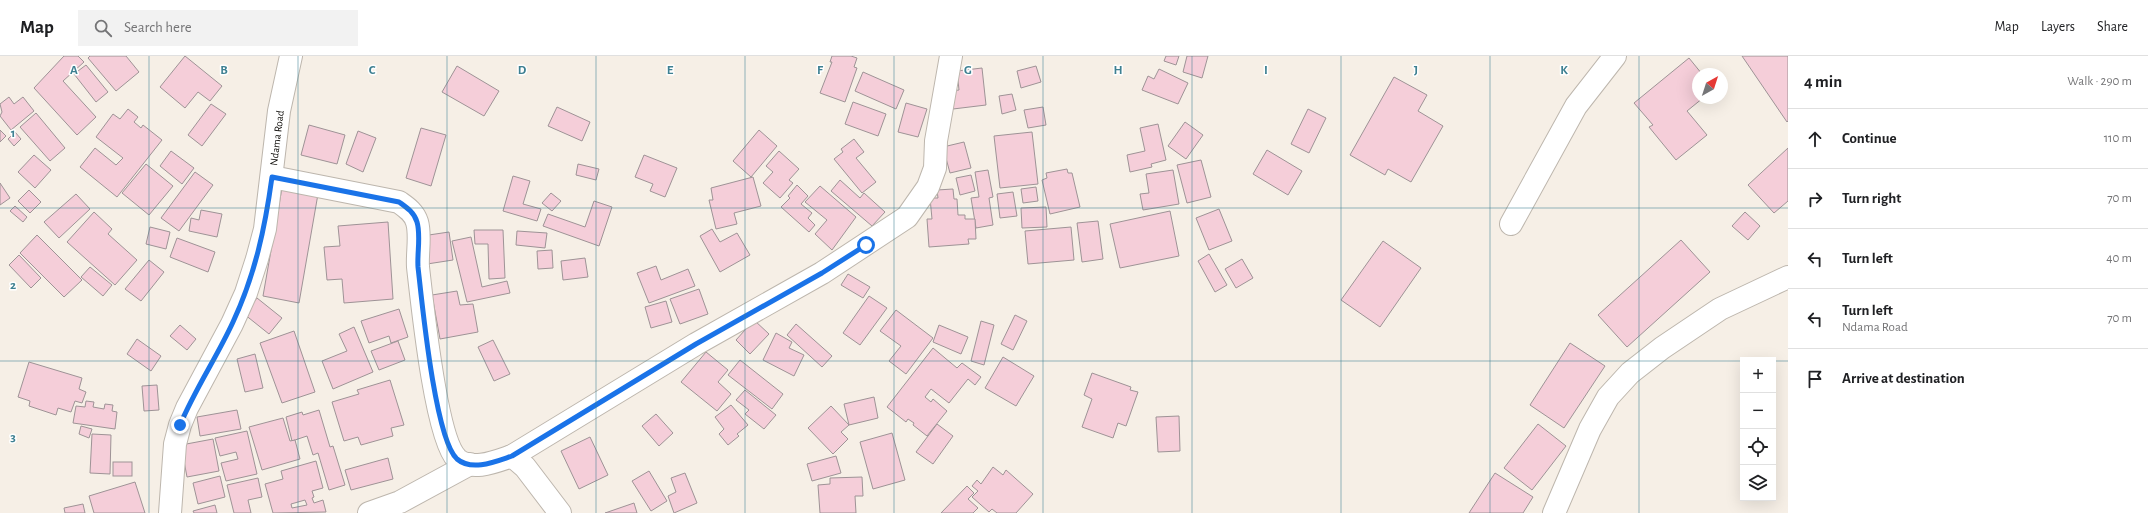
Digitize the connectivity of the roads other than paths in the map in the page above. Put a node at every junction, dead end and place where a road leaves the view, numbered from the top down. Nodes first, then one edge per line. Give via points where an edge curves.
1 (291, 56) edge
2 (951, 56) edge
3 (1615, 56) edge
4 (272, 177) junction
5 (1511, 224) dead end
6 (1788, 277) edge
7 (512, 456) junction
8 (470, 464) junction
9 (170, 513) edge
10 (369, 513) edge
11 (560, 513) edge
12 (1554, 513) edge

1 - 4 street, Ndama Road via 280,111
2 - 7 street via 936,141 935,168 928,187 907,217 822,273 696,344
3 - 5 street via 1576,106
4 - 8 street via 399,202 410,210 417,222 418,266 434,390 447,444 458,459
4 - 9 street, Ndama Road via 265,229 246,293 180,425
6 - 12 street via 1720,310 1662,348 1630,373 1608,397 1590,429
7 - 8 street via 488,464
7 - 11 street via 524,467
8 - 10 street via 400,502

